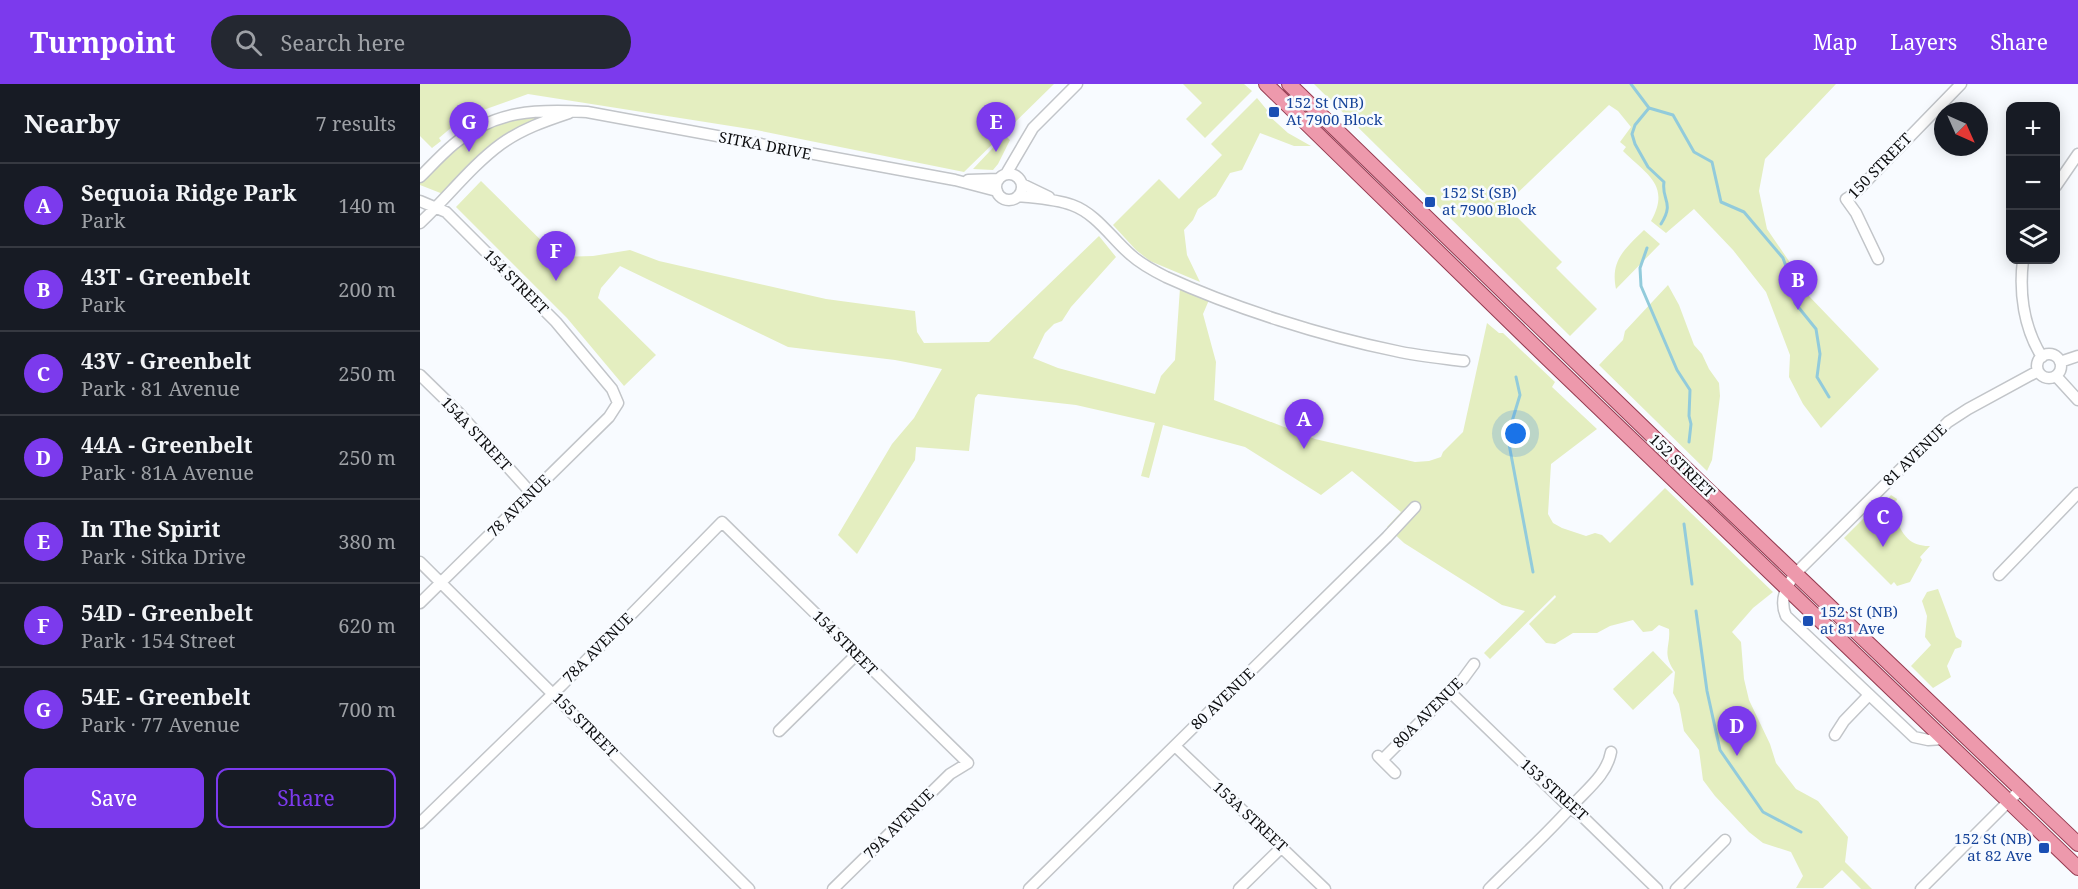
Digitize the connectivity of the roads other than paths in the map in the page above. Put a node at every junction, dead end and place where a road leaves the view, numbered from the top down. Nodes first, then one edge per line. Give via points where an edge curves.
1 (1077, 84) edge
2 (1266, 84) edge
3 (1289, 84) edge
4 (1961, 84) edge
5 (574, 111) junction
6 (1026, 138) junction
7 (2078, 154) edge
8 (420, 177) edge
9 (1002, 177) junction
10 (2060, 179) edge
11 (955, 180) junction
12 (1020, 181) junction
13 (997, 191) junction
14 (1018, 196) junction
15 (420, 201) edge
16 (1060, 202) junction
17 (436, 207) junction
18 (420, 223) edge
19 (1878, 259) dead end
20 (2023, 264) edge
21 (2078, 356) edge
22 (2042, 357) junction
23 (1464, 361) dead end
24 (2060, 362) junction
25 (2038, 371) junction
26 (420, 375) edge
27 (2056, 376) junction
28 (2078, 400) edge
29 (616, 407) joint
30 (2078, 493) edge
31 (532, 494) junction
32 (1415, 507) dead end
33 (722, 522) joint
34 (420, 562) edge
35 (1796, 573) junction
36 (1999, 576) dead end
37 (441, 583) junction
38 (1785, 587) junction
39 (420, 603) edge
40 (857, 654) junction
41 (1474, 664) dead end
42 (1450, 692) junction
43 (553, 694) junction
44 (1869, 695) junction
45 (779, 731) dead end
46 (1835, 735) dead end
47 (1944, 740) junction
48 (1175, 746) junction
49 (1611, 752) dead end
50 (968, 763) joint
51 (1395, 773) dead end
52 (2021, 789) junction
53 (2008, 802) junction
54 (1570, 808) junction
55 (420, 823) edge
56 (1725, 840) dead end
57 (2078, 844) edge
58 (1282, 847) junction
59 (2078, 868) edge
60 (749, 889) edge
61 (833, 889) edge
62 (1029, 889) edge
63 (1239, 889) edge
64 (1325, 889) edge
65 (1489, 889) edge
66 (1657, 889) edge
67 (1676, 889) edge
68 (1920, 889) edge

1 - 6 street
2 - 38 main road, 152 STREET
3 - 35 main road, 152 STREET
4 - 19 street, 150 STREET via 1846,199
5 - 8 street, SITKA DRIVE via 546,109 514,114 484,125 453,145
5 - 11 street, SITKA DRIVE
5 - 17 street via 529,127 500,145
6 - 9 street
6 - 12 street
7 - 10 street
9 - 11 street, SITKA DRIVE
9 - 12 street
9 - 13 street
11 - 13 street, SITKA DRIVE
12 - 14 street
12 - 16 street
13 - 14 street via 1006,199
14 - 16 street
15 - 17 street, 154 STREET
16 - 23 street via 1083,211 1148,268 1212,296 1351,340
17 - 18 street
17 - 29 street, 154 STREET via 446,212 563,331 612,388
20 - 22 street via 2024,306
21 - 24 street
22 - 24 street via 2052,356
22 - 25 street
24 - 27 street
25 - 27 street via 2043,376
25 - 35 street, 81 AVENUE via 1948,422
26 - 31 street, 154A STREET
27 - 28 street
29 - 31 street, 78 AVENUE
30 - 36 street
31 - 37 street, 78 AVENUE
32 - 48 street, 80 AVENUE
33 - 40 street, 154 STREET
33 - 43 street, 78A AVENUE
34 - 37 street, 155 STREET
35 - 38 street, 81 AVENUE
35 - 52 main road, 152 STREET
37 - 39 street, 78 AVENUE
37 - 43 street, 155 STREET
38 - 44 street via 1786,616
38 - 47 main road, 152 STREET
40 - 45 street
40 - 50 street, 154 STREET
41 - 42 street, 80A AVENUE
42 - 51 street, 80A AVENUE via 1380,758
42 - 54 street, 153 STREET
43 - 55 street, 78A AVENUE
43 - 60 street, 155 STREET
44 - 46 street
44 - 47 street via 1914,737
47 - 53 main road, 152 STREET
48 - 58 street, 153A STREET
48 - 62 street, 80 AVENUE
49 - 54 street via 1601,774
50 - 61 street, 79A AVENUE via 950,774
52 - 53 street
52 - 57 main road, 152 STREET
53 - 59 main road, 152 STREET
53 - 68 street
54 - 65 street
54 - 66 street, 153 STREET via 1583,816
56 - 67 street
58 - 63 street
58 - 64 street, 153A STREET

